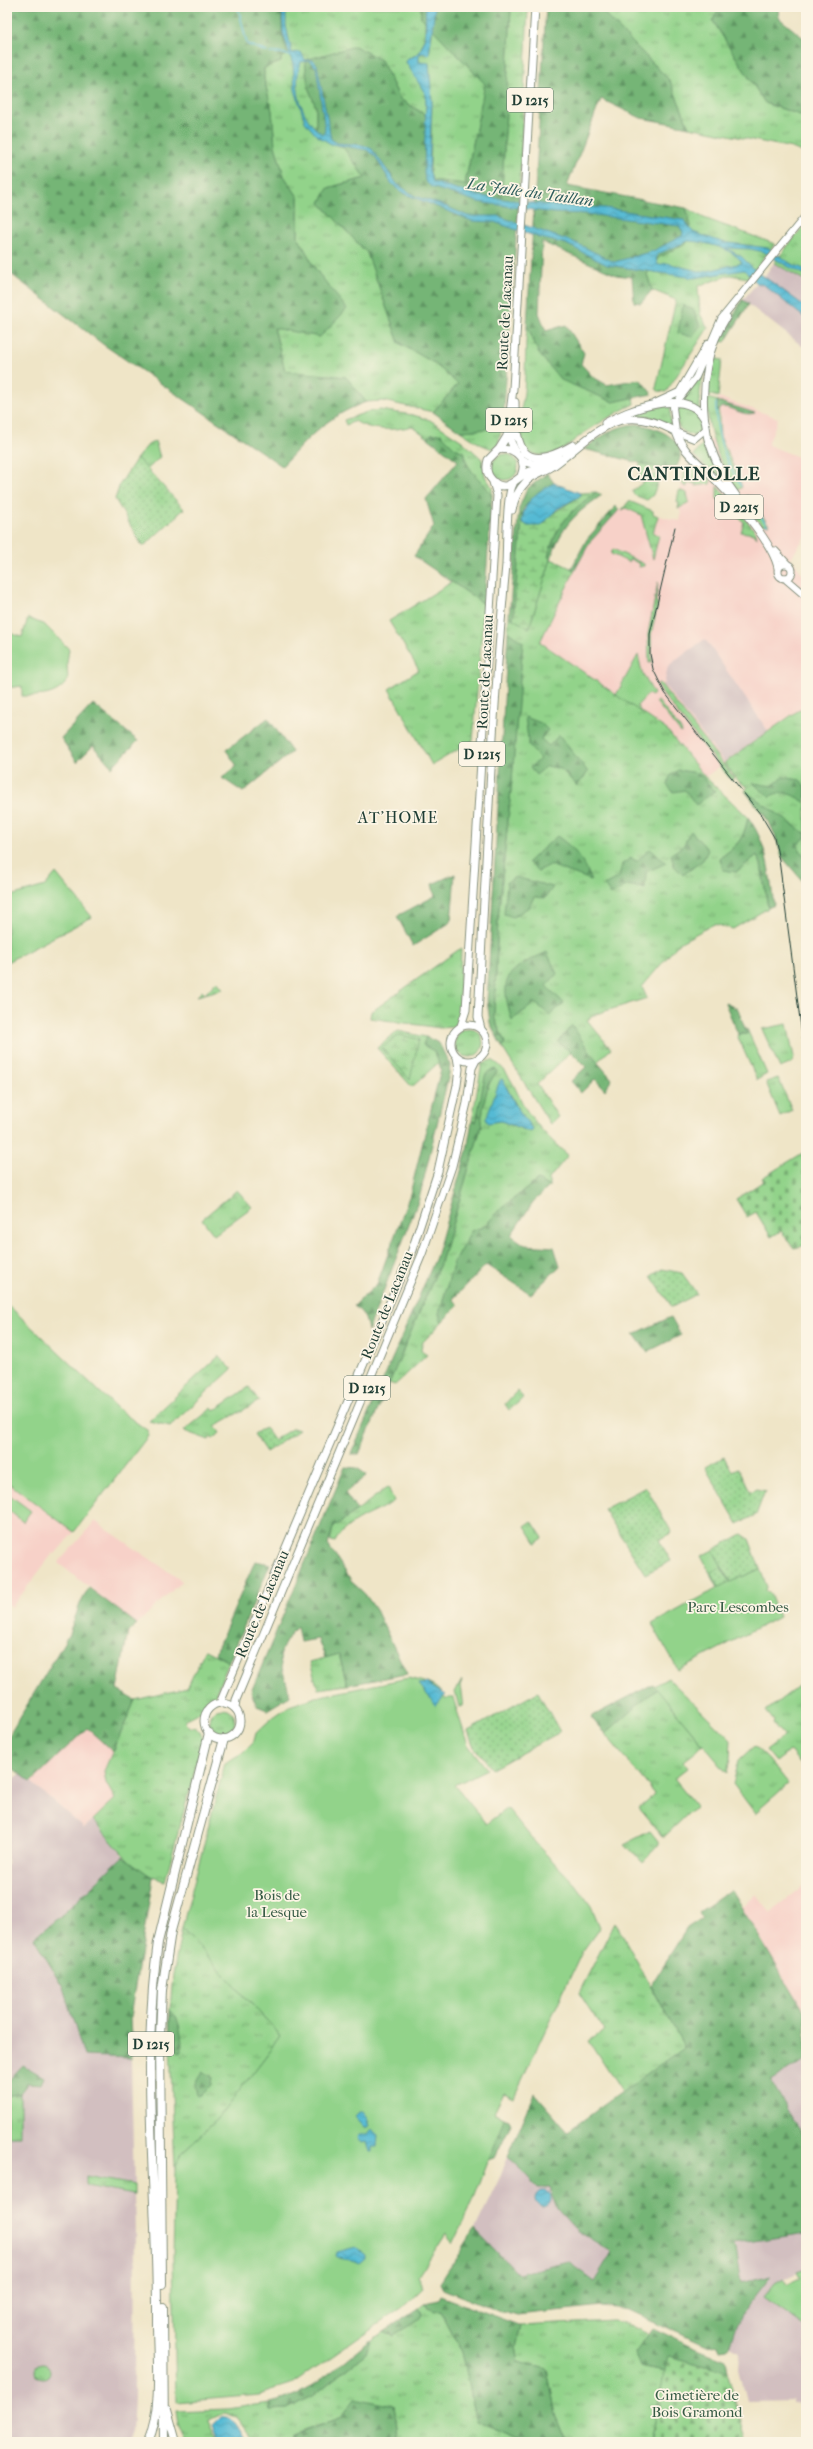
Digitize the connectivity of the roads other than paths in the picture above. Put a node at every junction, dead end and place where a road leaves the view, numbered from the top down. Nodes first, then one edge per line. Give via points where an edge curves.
1 (535, 7) edge
2 (806, 215) edge
3 (738, 298) junction
4 (712, 336) junction
5 (514, 389) junction
6 (515, 402) junction
7 (677, 403) junction
8 (650, 405) junction
9 (704, 419) junction
10 (706, 429) junction
11 (676, 432) junction
12 (573, 445) junction
13 (500, 450) junction
14 (516, 452) junction
15 (522, 459) junction
16 (560, 460) junction
17 (521, 476) junction
18 (493, 482) junction
19 (513, 484) junction
20 (509, 530) junction
21 (787, 564) junction
22 (778, 568) junction
23 (792, 573) junction
24 (786, 578) junction
25 (806, 591) edge
26 (806, 596) edge
27 (461, 1026) junction
28 (481, 1029) junction
29 (457, 1057) junction
30 (476, 1060) junction
31 (220, 1703) junction
32 (235, 1708) junction
33 (208, 1733) junction
34 (224, 1739) junction
35 (160, 2362) junction
36 (161, 2399) junction
37 (161, 2415) junction
38 (148, 2442) edge
39 (160, 2442) edge
40 (164, 2442) edge
41 (176, 2442) edge

1 - 5 main road, Route de Lacanau / D 1215
2 - 3 main road
3 - 4 main road via 721,319
3 - 9 main road via 722,325 711,353 704,385
4 - 7 main road via 699,373
4 - 8 main road via 679,392
5 - 6 main road, Route de Lacanau / D 1215
5 - 13 main road, Route de Lacanau / D 1215 via 507,436
6 - 12 main road via 516,435 524,451 538,458 549,458
6 - 14 main road, Route de Lacanau / D 1215 via 511,442
7 - 8 main road
7 - 9 main road via 695,410
7 - 11 main road, D 2215 via 673,409
8 - 12 main road via 615,417
9 - 10 main road, D 2215
10 - 11 main road via 694,439
10 - 21 main road, D 2215 via 713,456 728,484
11 - 16 main road via 652,421 622,420 598,432
11 - 22 main road, D 2215 via 686,453 724,488 754,526 770,549
12 - 15 main road via 557,458 542,464 531,464
13 - 14 main road
13 - 18 main road via 491,455 487,465 489,477
14 - 15 main road
15 - 17 main road via 524,465
16 - 17 main road
16 - 20 main road via 528,479 520,489 513,504
17 - 19 main road
18 - 19 main road via 503,486
18 - 27 main road, Route de Lacanau / D 1215 via 497,495 489,637 466,1010
19 - 20 main road, Route de Lacanau / D 1215 via 509,495
20 - 28 main road, Route de Lacanau / D 1215 via 501,619 478,1009
21 - 22 main road
21 - 23 main road
22 - 24 main road via 779,575
23 - 24 main road
23 - 25 main road
24 - 26 main road
27 - 28 main road via 472,1024
27 - 29 main road via 454,1032 450,1041
28 - 30 main road via 487,1038 486,1048
29 - 30 main road via 466,1061
29 - 31 main road, Route de Lacanau / D 1215 via 457,1085 438,1171 412,1250
30 - 32 main road, Route de Lacanau / D 1215 via 472,1068 467,1103 452,1166 422,1254 236,1700
31 - 32 main road
31 - 33 main road, Route de Lacanau via 210,1707 205,1715 204,1725
32 - 34 main road, Route de Lacanau via 239,1715 239,1728 234,1735
33 - 34 main road
33 - 35 highway, D 1215 via 158,1942 154,1976 151,2140
34 - 35 highway, D 1215 via 171,1931 162,1990
35 - 36 highway
36 - 37 highway
36 - 37 highway
37 - 38 highway
37 - 39 highway
37 - 40 highway
37 - 41 highway

